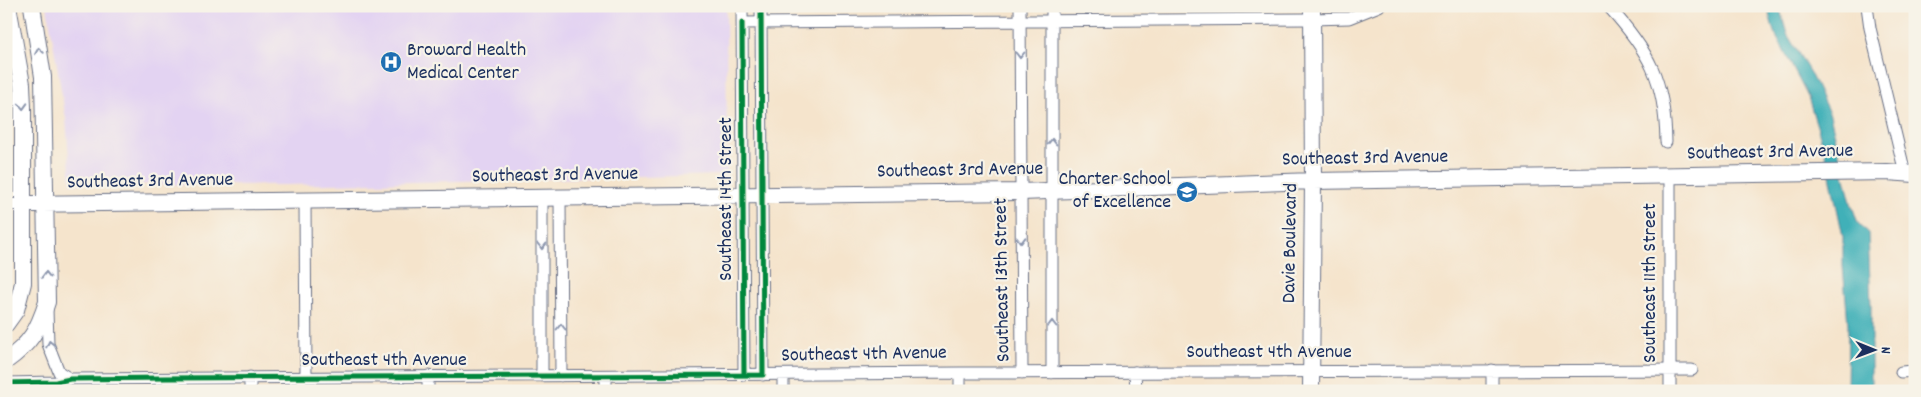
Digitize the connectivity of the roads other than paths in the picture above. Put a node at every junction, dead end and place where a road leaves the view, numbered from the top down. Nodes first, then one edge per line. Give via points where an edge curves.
1 (8, 6) edge
2 (32, 6) edge
3 (742, 6) edge
4 (762, 6) edge
5 (1020, 6) edge
6 (1052, 6) edge
7 (1379, 6) edge
8 (1608, 6) edge
9 (1867, 6) edge
10 (1312, 13) edge
11 (1020, 22) junction
12 (1052, 22) junction
13 (742, 24) junction
14 (762, 24) junction
15 (1666, 142) dead end
16 (1910, 174) edge
17 (1670, 175) junction
18 (1313, 180) junction
19 (1052, 190) junction
20 (1021, 192) junction
21 (742, 195) junction
22 (763, 195) junction
23 (542, 197) junction
24 (560, 197) junction
25 (306, 201) junction
26 (14, 204) edge
27 (44, 204) junction
28 (47, 302) junction
29 (6, 324) edge
30 (6, 361) edge
31 (1492, 370) junction
32 (1670, 370) junction
33 (1692, 370) dead end
34 (1915, 371) edge
35 (1052, 372) junction
36 (1135, 372) junction
37 (1311, 372) junction
38 (1901, 372) dead end
39 (960, 373) junction
40 (1022, 373) junction
41 (744, 375) junction
42 (763, 375) junction
43 (783, 375) junction
44 (428, 376) junction
45 (542, 376) junction
46 (561, 376) junction
47 (606, 376) junction
48 (250, 377) junction
49 (306, 377) junction
50 (6, 383) edge
51 (70, 385) edge
52 (250, 391) edge
53 (428, 391) edge
54 (606, 391) edge
55 (783, 391) edge
56 (960, 391) edge
57 (1136, 391) edge
58 (1311, 391) edge
59 (1492, 391) edge
60 (1670, 391) edge

1 -> 26 main road via 23,107
27 -> 2 main road via 43,77
3 - 13 street, Southeast 14th Street
4 - 14 street, Southeast 14th Street
5 - 11 street, Southeast 13th Street
6 - 12 street
7 - 10 street via 1349,18
8 - 15 street via 1646,54 1658,80
9 - 16 street via 1870,28
10 - 12 street
10 - 18 main road, Davie Boulevard
11 - 12 street
11 - 14 street
11 -> 20 street, Southeast 13th Street
19 -> 12 street
13 - 14 street
13 - 21 street, Southeast 14th Street
14 - 22 street, Southeast 14th Street
16 - 17 main road, Southeast 3rd Avenue
17 - 18 main road, Southeast 3rd Avenue
17 - 32 street, Southeast 11th Street
18 - 19 main road, Southeast 3rd Avenue
18 - 37 main road, Davie Boulevard
19 - 20 main road, Southeast 3rd Avenue
35 -> 19 street
20 - 22 main road, Southeast 3rd Avenue
20 -> 40 street, Southeast 13th Street
21 - 22 main road, Southeast 3rd Avenue
21 - 24 main road, Southeast 3rd Avenue
21 - 41 street, Southeast 14th Street
22 - 42 street, Southeast 14th Street
23 - 24 main road, Southeast 3rd Avenue
23 - 25 main road, Southeast 3rd Avenue
23 -> 45 street
46 -> 24 street
25 - 27 main road, Southeast 3rd Avenue
25 - 49 street
26 - 27 main road, Southeast 3rd Avenue
26 - 29 main road via 23,283 16,310
28 -> 27 main road
28 - 30 main road via 34,334
51 -> 28 street via 59,372 48,344
31 - 32 street, Southeast 4th Avenue
31 - 37 street, Southeast 4th Avenue
31 - 59 street
32 - 33 street, Southeast 4th Avenue
32 - 60 street, Southeast 11th Street
34 - 38 street
35 - 36 street, Southeast 4th Avenue
35 - 40 street, Southeast 4th Avenue
36 - 37 street, Southeast 4th Avenue
36 - 57 street
37 - 58 main road, Davie Boulevard
39 - 40 street, Southeast 4th Avenue
39 - 43 street, Southeast 4th Avenue
39 - 56 street
41 - 42 street, Southeast 4th Avenue
41 - 47 street, Southeast 4th Avenue
42 - 43 street, Southeast 4th Avenue
43 - 55 street
44 - 45 street, Southeast 4th Avenue
44 - 49 street, Southeast 4th Avenue
44 - 53 street
45 - 46 street, Southeast 4th Avenue
46 - 47 street, Southeast 4th Avenue
47 - 54 street
48 - 49 street, Southeast 4th Avenue
48 - 51 street, Southeast 4th Avenue
48 - 52 street
50 - 51 street, Southeast 4th Avenue via 56,382

